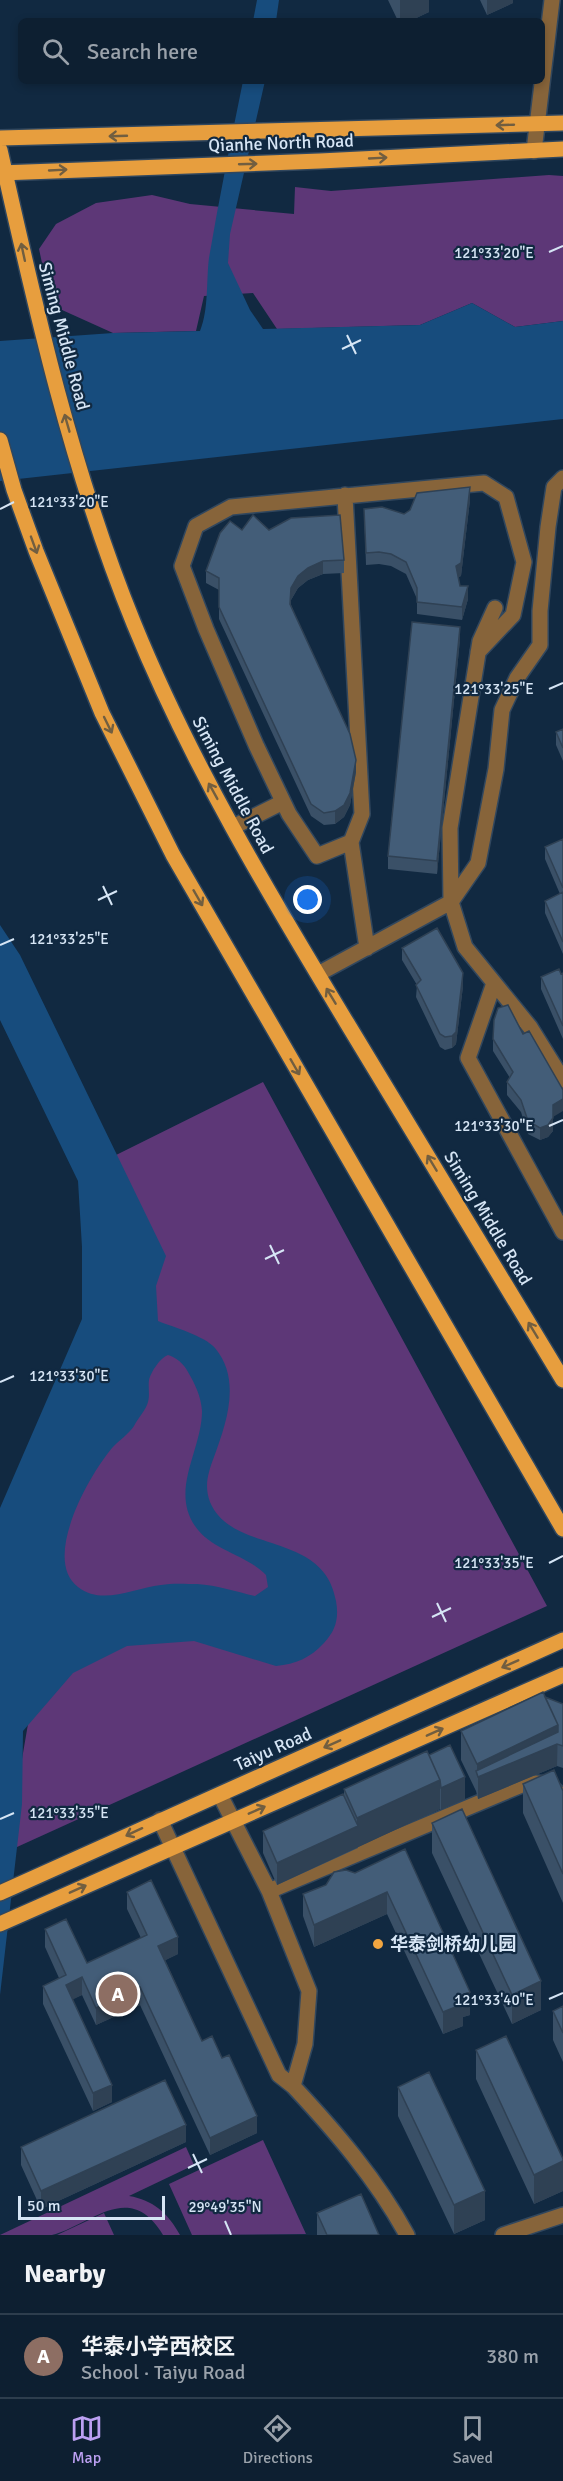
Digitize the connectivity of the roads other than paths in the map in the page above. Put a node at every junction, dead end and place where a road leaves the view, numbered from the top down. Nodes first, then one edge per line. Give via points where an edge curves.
1 (552, 0) edge
2 (545, 58) edge
3 (542, 84) edge
4 (563, 123) edge
5 (537, 124) junction
6 (0, 138) edge
7 (563, 149) edge
8 (0, 150) edge
9 (534, 151) junction
10 (2, 173) edge
11 (0, 440) edge
12 (563, 478) edge
13 (345, 496) junction
14 (495, 608) dead end
15 (478, 652) junction
16 (283, 802) junction
17 (233, 827) junction
18 (351, 842) junction
19 (451, 903) junction
20 (367, 948) junction
21 (318, 974) junction
22 (494, 983) junction
23 (563, 1080) edge
24 (563, 1232) edge
25 (563, 1380) edge
26 (563, 1529) edge
27 (563, 1640) edge
28 (563, 1675) edge
29 (220, 1795) junction
30 (563, 1800) edge
31 (159, 1821) junction
32 (233, 1821) junction
33 (172, 1847) junction
34 (269, 1891) junction
35 (0, 1893) edge
36 (0, 1923) edge
37 (293, 2086) junction
38 (563, 2215) edge
39 (407, 2235) edge
40 (503, 2235) edge

1 - 2 street
3 - 5 street
4 - 5 main road, Qianhe North Road
5 -> 6 main road, Qianhe North Road
5 - 9 street
7 - 9 main road, Qianhe North Road
8 - 10 main road, Siming Middle Road
10 -> 9 main road, Qianhe North Road
17 -> 10 main road, Siming Middle Road via 187,743 97,529 35,309
11 -> 26 main road via 36,551 102,713 173,855
12 - 19 street via 554,487 548,527 540,645 517,678 502,710 496,769 478,863
13 - 15 street via 484,483 506,497 524,562 513,615
13 - 16 street via 231,507 196,526 182,566 219,661
13 - 18 street via 362,814
14 - 15 street
15 - 19 street via 450,828
16 - 17 street
16 - 18 street via 317,856
17 - 21 main road, Siming Middle Road
18 - 20 street
19 - 20 street
19 - 22 street via 465,947
20 - 21 street
25 -> 21 main road, Siming Middle Road
22 - 23 street via 530,1028
22 - 24 street via 468,1058
27 -> 29 main road, Taiyu Road
32 -> 28 main road
29 - 31 main road, Taiyu Road
29 - 32 street
30 - 34 street via 548,1784 524,1784
31 - 33 street
31 -> 35 main road, Taiyu Road
32 - 33 main road
32 - 34 street
36 -> 33 main road
33 - 37 street via 279,2075
34 - 37 street via 309,1991 305,2044
37 - 39 street via 336,2131
38 - 40 street

